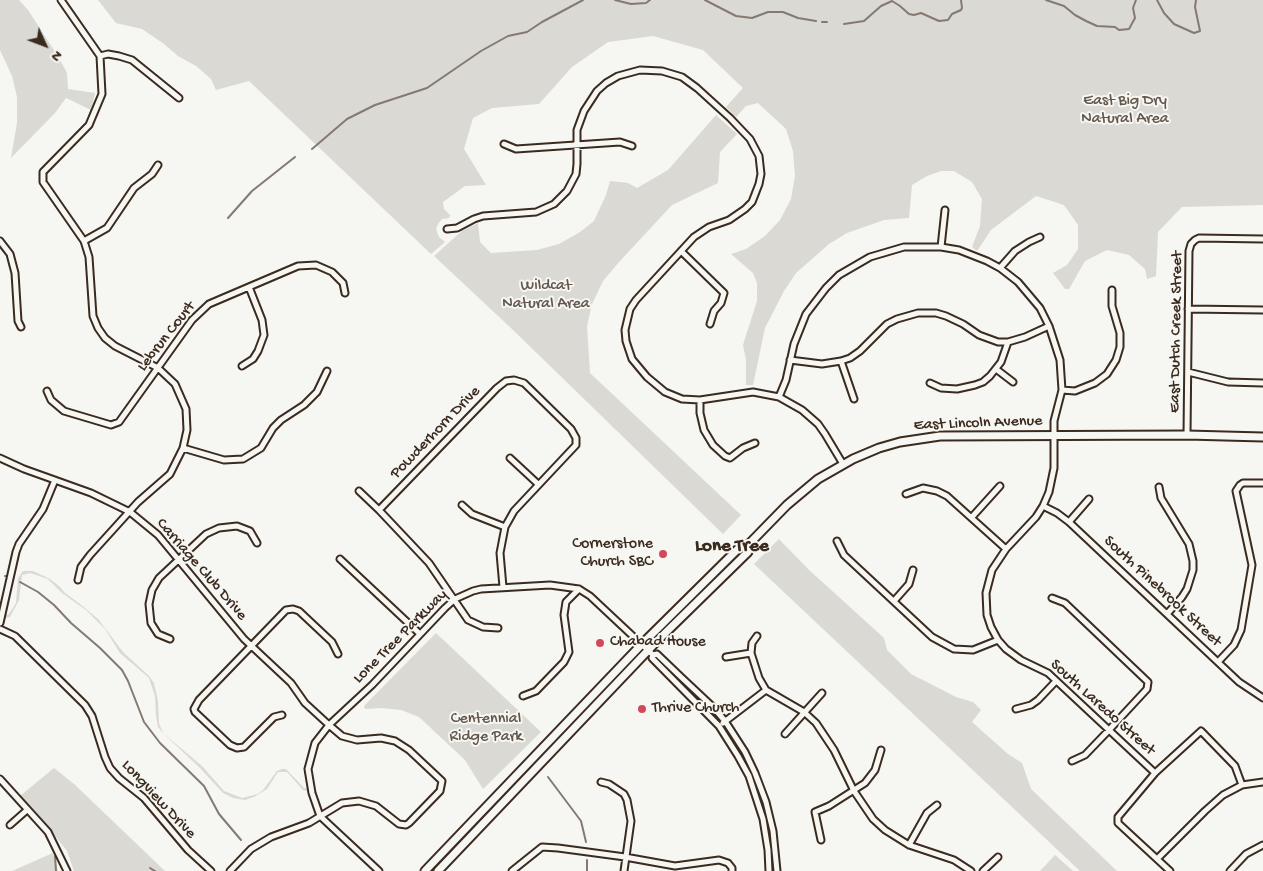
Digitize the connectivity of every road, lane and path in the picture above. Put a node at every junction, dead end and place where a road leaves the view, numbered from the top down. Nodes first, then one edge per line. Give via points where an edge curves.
1 (61, 0) edge
2 (100, 56) junction
3 (179, 98) dead end
4 (504, 144) dead end
5 (577, 145) junction
6 (632, 146) dead end
7 (158, 165) dead end
8 (945, 210) dead end
9 (447, 229) dead end
10 (1040, 237) dead end
11 (1263, 239) edge
12 (0, 241) edge
13 (84, 241) junction
14 (941, 247) junction
15 (681, 252) junction
16 (1000, 268) junction
17 (249, 287) junction
18 (1112, 290) dead end
19 (345, 294) dead end
20 (1188, 309) junction
21 (1263, 310) edge
22 (710, 324) dead end
23 (1049, 326) junction
24 (21, 327) dead end
25 (1008, 342) junction
26 (790, 360) junction
27 (841, 361) junction
28 (242, 366) dead end
29 (158, 368) junction
30 (996, 369) junction
31 (327, 371) dead end
32 (1188, 372) junction
33 (1013, 382) dead end
34 (930, 383) dead end
35 (1263, 383) edge
36 (1062, 390) junction
37 (47, 391) dead end
38 (779, 397) junction
39 (854, 399) dead end
40 (700, 400) junction
41 (1053, 435) junction
42 (1187, 435) junction
43 (1263, 436) edge
44 (755, 443) dead end
45 (183, 448) junction
46 (0, 458) edge
47 (510, 458) dead end
48 (843, 464) junction
49 (55, 480) junction
50 (1263, 483) edge
51 (538, 484) junction
52 (1000, 486) dead end
53 (1159, 487) dead end
54 (359, 491) dead end
55 (906, 494) dead end
56 (1089, 499) dead end
57 (462, 505) dead end
58 (1043, 506) junction
59 (380, 510) junction
60 (130, 512) junction
61 (972, 517) junction
62 (1070, 522) junction
63 (505, 527) junction
64 (837, 541) dead end
65 (256, 543) dead end
66 (748, 545) junction
67 (1006, 550) junction
68 (178, 558) junction
69 (340, 559) dead end
70 (913, 570) dead end
71 (78, 580) dead end
72 (503, 587) junction
73 (579, 588) junction
74 (1052, 598) dead end
75 (455, 599) junction
76 (894, 601) junction
77 (1167, 614) junction
78 (0, 623) edge
79 (498, 628) dead end
80 (0, 629) edge
81 (420, 634) junction
82 (757, 636) dead end
83 (170, 639) dead end
84 (998, 640) junction
85 (642, 644) junction
86 (252, 647) junction
87 (651, 653) junction
88 (752, 653) junction
89 (338, 654) dead end
90 (726, 657) dead end
91 (1218, 662) junction
92 (1056, 681) junction
93 (766, 690) junction
94 (822, 693) dead end
95 (522, 696) dead end
96 (1263, 698) edge
97 (1016, 709) dead end
98 (804, 712) junction
99 (282, 715) dead end
100 (725, 721) junction
101 (328, 725) junction
102 (719, 726) junction
103 (1109, 730) junction
104 (785, 734) dead end
105 (881, 750) dead end
106 (1072, 761) dead end
107 (1155, 773) junction
108 (0, 778) edge
109 (601, 782) dead end
110 (1263, 782) edge
111 (1242, 784) junction
112 (854, 791) junction
113 (937, 805) dead end
114 (27, 810) junction
115 (320, 816) junction
116 (10, 825) dead end
117 (821, 840) dead end
118 (909, 845) junction
119 (1263, 845) edge
120 (625, 857) junction
121 (998, 857) dead end
122 (1157, 859) junction
123 (67, 871) edge
124 (211, 871) edge
125 (230, 871) edge
126 (379, 871) edge
127 (425, 871) edge
128 (438, 871) edge
129 (512, 871) edge
130 (624, 871) edge
131 (732, 871) edge
132 (769, 871) edge
133 (777, 871) edge
134 (971, 871) edge
135 (983, 871) edge
136 (1170, 871) edge
137 (1230, 871) edge

1 - 2 street
2 - 3 street via 108,54 132,60
2 - 13 street via 102,94 89,125 43,172 43,182
4 - 5 street via 516,149
5 - 6 street via 620,142
5 - 9 street via 572,183 554,204 536,212 483,216
5 - 15 street via 580,120 597,90 618,76 640,70 662,70 682,77 742,130 759,156 760,174 752,202 737,216 701,232
7 - 13 street via 134,188 107,228
8 - 14 street
10 - 16 street via 1015,252
11 - 20 street, East Dutch Creek Street via 1195,240 1189,251
12 - 24 street via 10,254 15,273
13 - 29 street via 89,257 93,316 98,328 115,346
14 - 16 street, South Laredo Street via 971,254
14 - 26 street, South Laredo Street via 904,247 887,251 839,276 806,314
15 - 22 street via 724,293
15 - 40 street via 636,300 627,318 626,341 638,368 665,392 682,399
16 - 23 street, South Laredo Street via 1027,292
17 - 19 street, Lebrun Court via 298,266 316,265 332,272 343,283
17 - 28 street via 262,320 264,336 258,351
17 - 29 street, Lebrun Court via 204,308
18 - 36 street via 1112,306 1120,333 1116,360 1095,383 1075,391
20 - 21 street
20 - 32 street, East Dutch Creek Street
23 - 25 street
23 - 36 street, South Laredo Street via 1060,360
25 - 27 street via 979,335 946,316 918,313 886,324 860,351
25 - 30 street
26 - 27 street via 822,364
26 - 38 street, South Laredo Street
27 - 39 street
29 - 37 street, Lebrun Court via 119,422 110,425 64,411 51,400
29 - 45 street via 175,384 186,409 187,430
30 - 33 street
30 - 34 street via 982,382 965,388 948,389
31 - 45 street via 317,392 273,428 261,448 243,459 224,460
32 - 35 street via 1228,382
32 - 42 street, East Dutch Creek Street
36 - 41 street, South Laredo Street
38 - 40 street via 753,392
38 - 48 street via 818,424
40 - 44 street via 704,430 725,456 730,458
41 - 42 main road, East Lincoln Avenue
41 - 48 main road, East Lincoln Avenue via 914,439 879,448
41 - 58 street, South Laredo Street via 1052,478
42 - 43 main road, East Lincoln Avenue
45 - 60 street via 170,474
46 - 49 street, Carriage Club Drive
47 - 51 street
48 - 66 main road, East Lincoln Avenue via 798,495
49 - 60 street, Carriage Club Drive
49 - 78 street via 43,509 19,544
50 - 91 street via 1244,483 1236,491 1252,565 1241,630 1234,645
51 - 59 street, Powderhorn Drive via 576,445 576,438 571,429 524,383 506,381
51 - 63 street via 514,511
52 - 61 street
53 - 77 street via 1161,498 1189,544 1193,561 1187,589
54 - 59 street
55 - 61 street via 923,488 937,491 948,496
56 - 62 street
57 - 63 street via 472,514
58 - 62 street, South Pinebrook Street
58 - 67 street, South Laredo Street
59 - 75 street via 429,563
60 - 68 street, Carriage Club Drive via 158,535
60 - 71 street via 90,555 81,567
61 - 67 street
62 - 77 street, South Pinebrook Street
63 - 72 street via 500,553
64 - 76 street via 844,555
65 - 68 street via 250,531 237,526 219,528 206,534
66 - 85 main road, East Lincoln Avenue via 742,545
66 - 87 main road, East Lincoln Avenue via 748,552
67 - 84 street, South Laredo Street via 992,570 986,593 987,615
68 - 83 street via 159,578 149,604 151,622 158,634
68 - 86 street, Carriage Club Drive
69 - 81 street
70 - 76 street via 909,584
72 - 73 street, Lone Tree Parkway via 558,585
72 - 75 street, Lone Tree Parkway via 473,590
73 - 85 street
73 - 95 street via 566,602 564,615 569,652 564,662 536,691
74 - 103 street via 1065,603 1148,682 1147,689
75 - 79 street via 468,620 483,627
75 - 81 street, Lone Tree Parkway
76 - 84 street via 932,637 954,649 973,650
77 - 91 street, South Pinebrook Street
80 - 124 street, Longview Drive via 14,636 85,704 110,768 144,798 188,850
81 - 101 street, Lone Tree Parkway via 372,685
82 - 88 street via 752,643
84 - 92 street, South Laredo Street via 1013,655 1040,668
85 - 87 street
85 - 127 main road, East Lincoln Avenue
86 - 89 street via 286,610 293,609 332,642
86 - 99 street via 199,700 195,712 237,748 244,747 274,717
86 - 101 street, Carriage Club Drive via 291,683 305,703
87 - 100 street via 657,654 681,676
87 - 102 street via 652,658
87 - 128 main road, East Lincoln Avenue
88 - 90 street
88 - 93 street
91 - 96 street, South Pinebrook Street
92 - 97 street via 1038,700
92 - 103 street, South Laredo Street
93 - 98 street
93 - 100 street
94 - 98 street
98 - 104 street
98 - 112 street via 825,735
100 - 102 street
100 - 133 street via 745,752 766,802
101 - 115 street, Lone Tree Parkway via 315,743 308,769
101 - 115 street, Carriage Club Drive via 342,736 357,740 381,738 395,741 439,777 442,784 440,791 406,825 399,824 376,806 359,801 342,804
102 - 132 street via 748,776 758,804 766,833
103 - 106 street via 1085,755
103 - 107 street, South Laredo Street
105 - 112 street via 875,770
107 - 111 street via 1201,731 1236,766
107 - 122 street via 1118,817 1118,823
108 - 114 street
109 - 120 street via 624,794 627,800 631,821
110 - 111 street
111 - 122 street via 1205,811
112 - 117 street via 814,812
112 - 118 street via 873,819
113 - 118 street via 927,813
114 - 116 street
114 - 123 street via 48,832
115 - 125 street via 251,849
115 - 126 street, Lone Tree Parkway
118 - 134 street via 954,860
119 - 137 street via 1246,854
120 - 129 street via 542,847
120 - 130 street
120 - 131 street via 675,866 719,860 728,863
121 - 135 street
122 - 136 street

